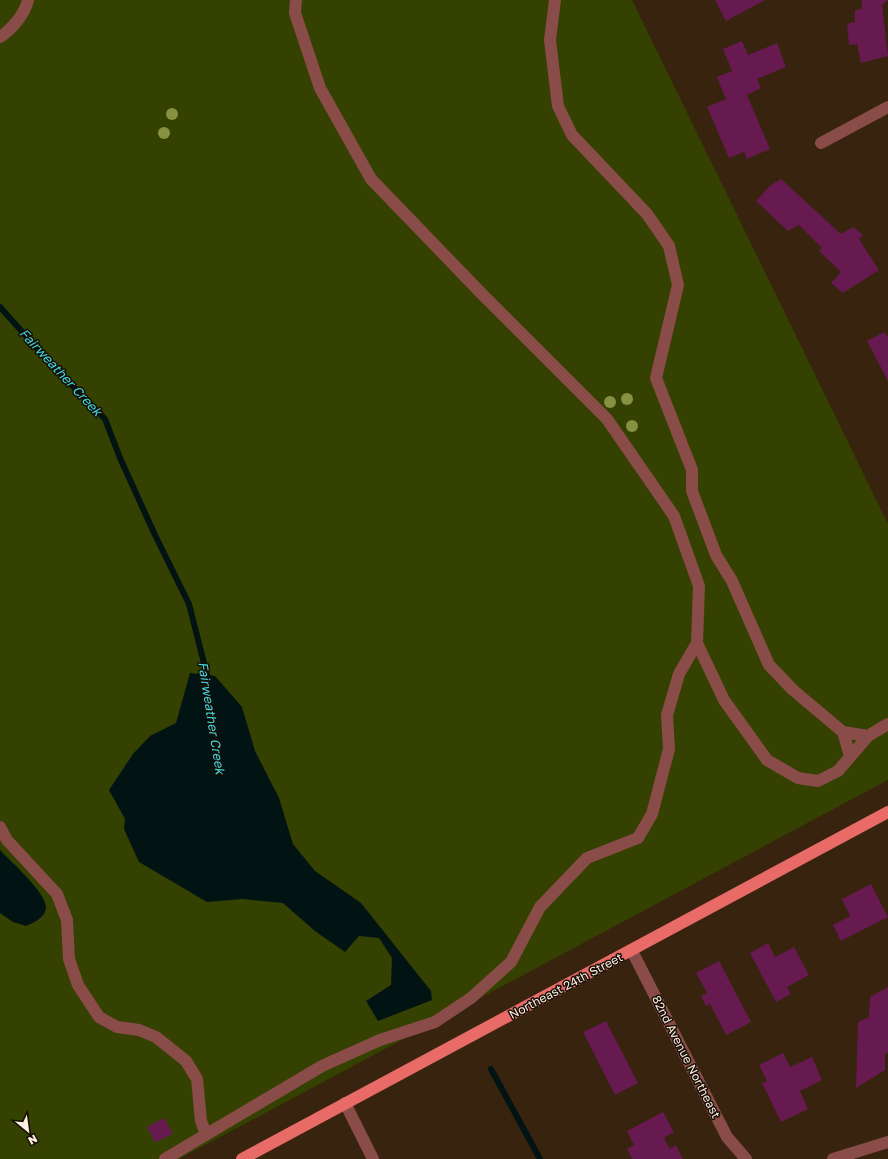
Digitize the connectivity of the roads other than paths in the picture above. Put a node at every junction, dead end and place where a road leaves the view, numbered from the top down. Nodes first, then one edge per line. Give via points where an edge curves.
1 (28, 0) edge
2 (296, 0) edge
3 (555, 0) edge
4 (0, 37) edge
5 (888, 107) edge
6 (821, 143) dead end
7 (697, 643) junction
8 (888, 724) edge
9 (844, 732) junction
10 (868, 736) junction
11 (850, 756) junction
12 (888, 812) edge
13 (0, 827) edge
14 (632, 951) junction
15 (345, 1104) junction
16 (206, 1134) junction
17 (888, 1142) edge
18 (165, 1159) edge
19 (242, 1159) edge
20 (373, 1159) edge
21 (746, 1159) edge
22 (833, 1159) edge

1 - 4 street via 27,7 9,31
2 - 7 street via 295,13 320,88 371,179 607,419 674,516 699,586
3 - 9 street via 550,40 558,106 572,135 647,214 669,246 678,285 656,378 692,470 692,491 716,555 732,581 769,665 793,690
5 - 6 street
7 - 11 street via 724,700 767,760 798,778 818,781 838,771
7 - 16 street via 677,680 667,715 669,749 652,814 638,838 587,858 540,907 511,962 471,998 435,1022 380,1040 322,1066
8 - 10 street
9 - 10 street
9 - 11 street
10 - 11 street
12 - 14 main road, Northeast 24th Street
13 - 16 street via 6,840 58,894 66,920 69,959 78,985 99,1017 117,1027 139,1030 156,1037 186,1061 197,1079
14 - 15 main road, Northeast 24th Street
14 - 21 street, 82nd Avenue Northeast via 727,1137
15 - 19 main road, Northeast 24th Street
15 - 20 street
16 - 18 street
17 - 22 street

